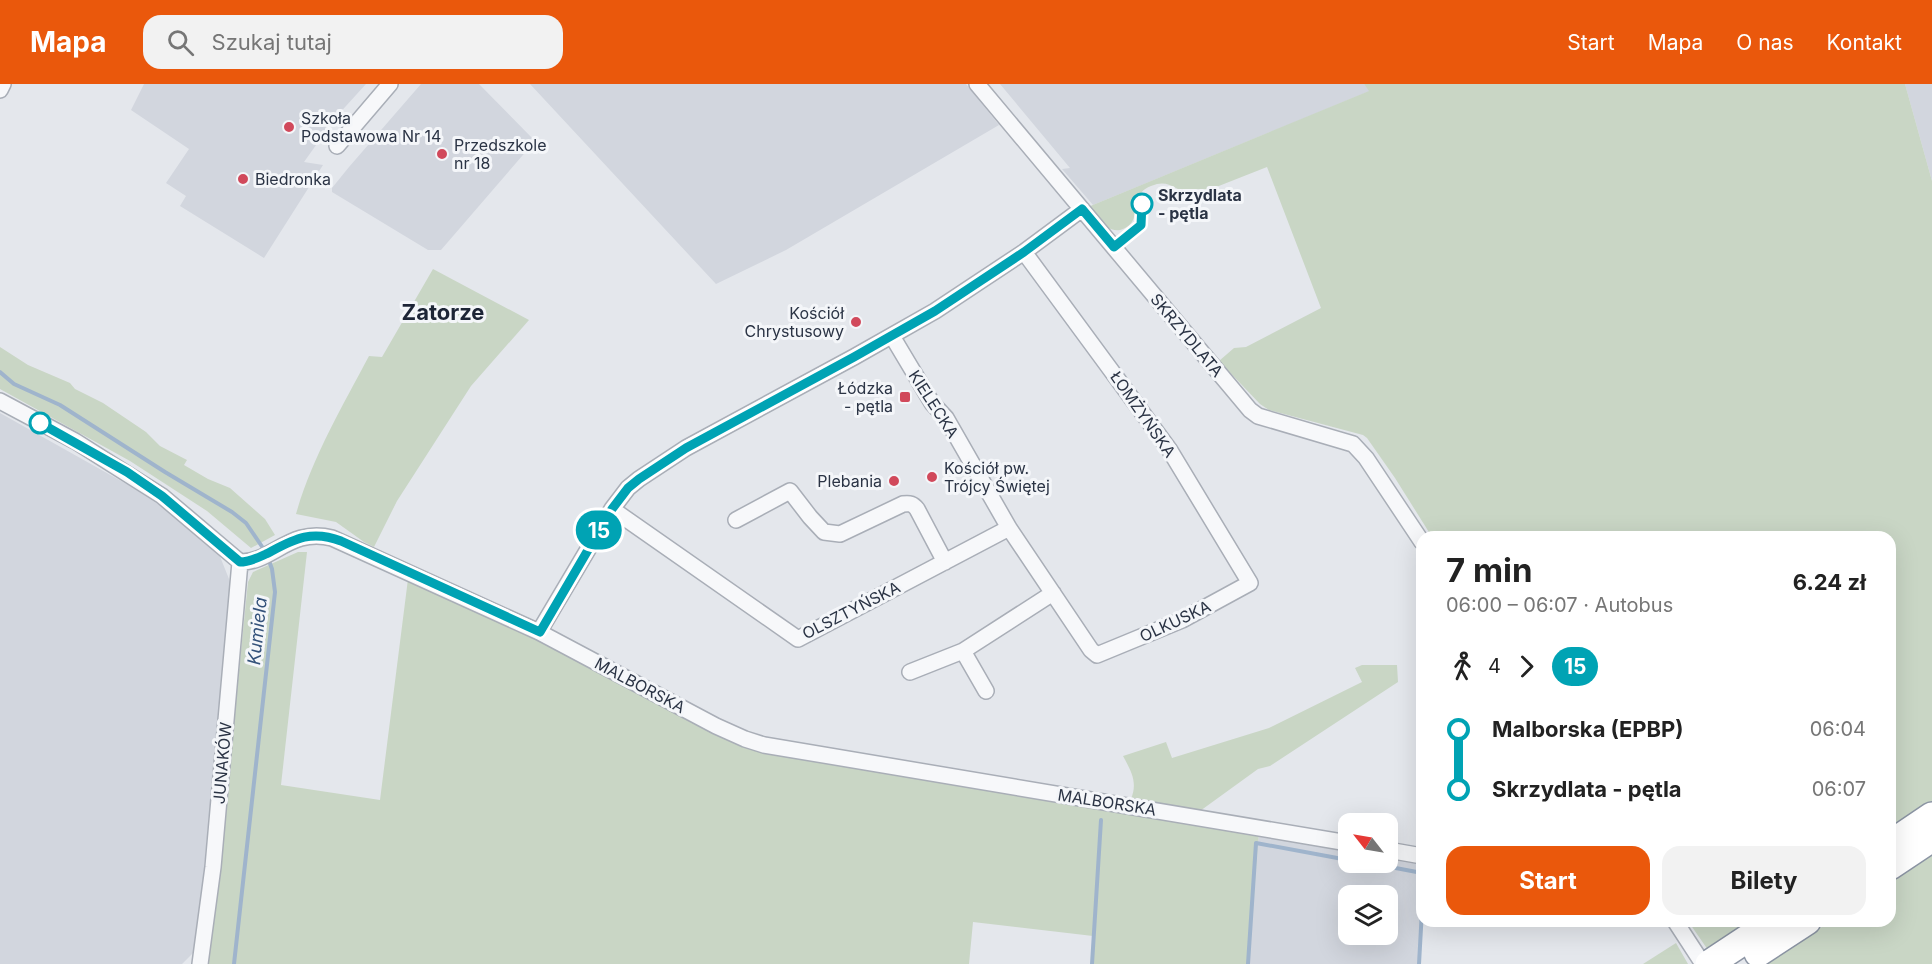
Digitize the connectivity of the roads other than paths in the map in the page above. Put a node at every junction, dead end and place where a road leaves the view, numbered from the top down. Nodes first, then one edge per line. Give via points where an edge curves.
1 (3, 84) edge
2 (390, 84) edge
3 (977, 84) edge
4 (0, 90) edge
5 (338, 146) dead end
6 (1082, 209) junction
7 (1024, 252) junction
8 (892, 336) junction
9 (0, 401) edge
10 (612, 509) junction
11 (735, 520) dead end
12 (1009, 528) junction
13 (1416, 533) edge
14 (247, 561) junction
15 (945, 562) junction
16 (1251, 583) joint
17 (1053, 593) junction
18 (540, 632) junction
19 (963, 651) junction
20 (1096, 655) joint
21 (910, 672) dead end
22 (986, 691) dead end
23 (1932, 816) edge
24 (1932, 838) edge
25 (1896, 840) edge
26 (1338, 841) edge
27 (1398, 852) edge
28 (1416, 855) edge
29 (1896, 862) edge
30 (1679, 927) edge
31 (1765, 927) edge
32 (1798, 927) edge
33 (200, 964) edge
34 (1704, 964) edge
35 (1709, 964) edge
36 (1742, 964) edge

1 - 4 street
2 - 5 street
3 - 6 street, SKRZYDLATA
6 - 7 street
6 - 13 street, SKRZYDLATA via 1250,410 1257,416 1353,444
7 - 8 street
7 - 16 street, ŁOMŻYŃSKA via 1169,449
8 - 10 street via 686,448 628,488
8 - 12 street, KIELECKA
9 - 14 street via 75,441 153,490
10 - 15 street, OLSZTYŃSKA via 798,639
10 - 18 street
11 - 15 street via 790,490 824,532 840,534 909,504 917,509
12 - 15 street, OLSZTYŃSKA
12 - 17 street, KIELECKA
14 - 18 street, MALBORSKA via 309,536 332,538
14 - 33 street, JUNAKÓW
16 - 20 street, OLKUSKA via 1182,620
17 - 19 street
17 - 20 street, KIELECKA
18 - 26 street, MALBORSKA via 716,726 764,745
19 - 21 street
19 - 22 street
23 - 25 highway
24 - 29 highway
27 - 28 street
30 - 34 street
31 - 35 highway
32 - 36 highway

